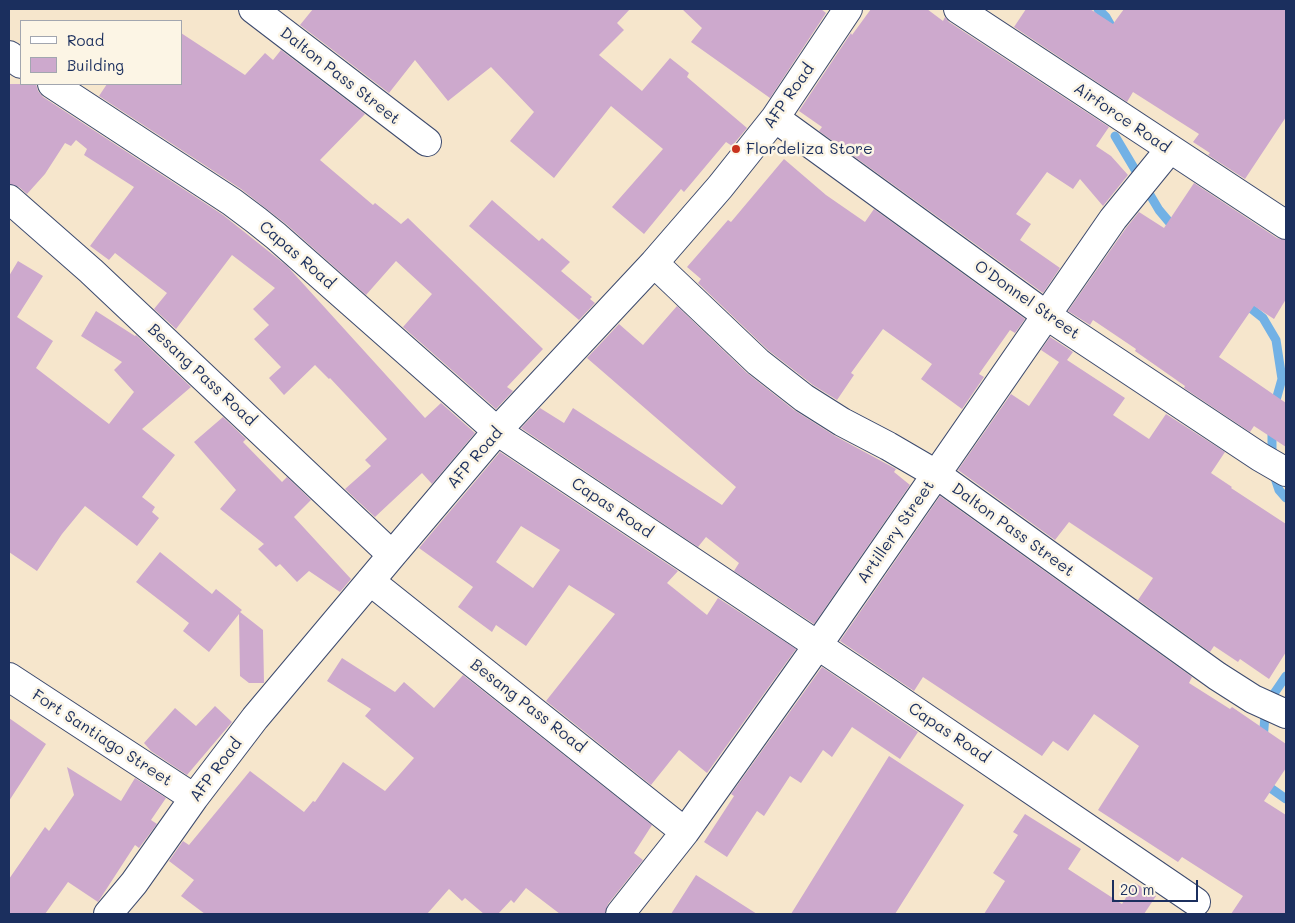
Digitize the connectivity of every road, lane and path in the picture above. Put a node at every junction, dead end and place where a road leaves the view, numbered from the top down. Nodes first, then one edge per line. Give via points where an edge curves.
1 (253, 9) edge
2 (848, 9) edge
3 (958, 9) edge
4 (9, 55) edge
5 (20, 63) edge
6 (54, 85) edge
7 (775, 118) junction
8 (427, 142) dead end
9 (1161, 160) junction
10 (9, 199) edge
11 (1286, 226) edge
12 (654, 262) junction
13 (1046, 315) junction
14 (497, 431) junction
15 (1286, 472) edge
16 (936, 474) junction
17 (392, 555) junction
18 (370, 581) junction
19 (818, 645) junction
20 (9, 677) edge
21 (1272, 707) edge
22 (194, 798) junction
23 (686, 832) junction
24 (1196, 902) dead end
25 (108, 914) edge
26 (620, 914) edge

1 - 8 street, Dalton Pass Street
2 - 7 street, AFP Road
3 - 9 street, Airforce Road
4 - 5 street
6 - 14 street, Capas Road via 256,220
7 - 12 street, AFP Road
7 - 13 street, O'Donnel Street
9 - 11 street, Airforce Road
9 - 13 street, Artillery Street via 1113,219
10 - 17 street, Besang Pass Road via 91,271
12 - 14 street, AFP Road
12 - 16 street, Dalton Pass Street via 758,362 804,398
13 - 15 street, O'Donnel Street
13 - 16 street, Artillery Street
14 - 17 street, AFP Road
14 - 19 street, Capas Road
16 - 19 street, Artillery Street
16 - 21 street, Dalton Pass Street via 1217,676
17 - 18 street, AFP Road
18 - 22 street, AFP Road via 255,718
18 - 23 street, Besang Pass Road
19 - 23 street, Artillery Street
19 - 24 street, Capas Road
20 - 22 street, Fort Santiago Street
22 - 25 street, AFP Road
23 - 26 street, Artillery Street

